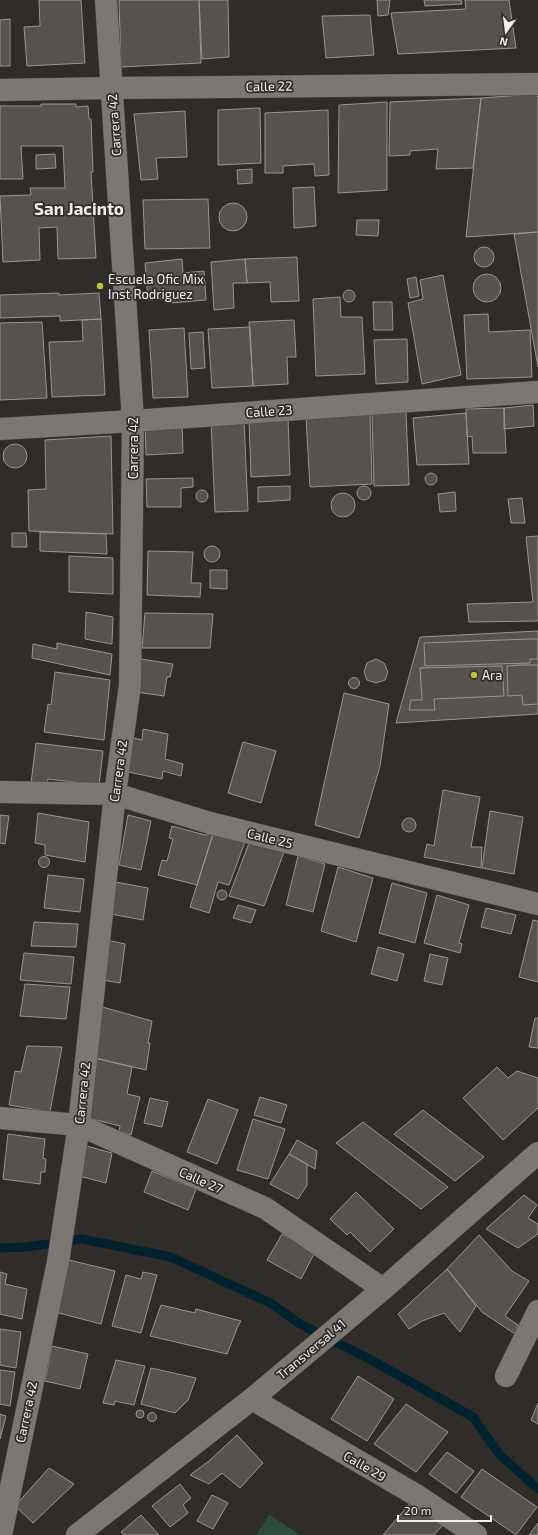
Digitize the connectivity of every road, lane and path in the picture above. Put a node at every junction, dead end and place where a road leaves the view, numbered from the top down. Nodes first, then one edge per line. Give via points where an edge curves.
1 (106, 0) edge
2 (538, 84) edge
3 (112, 88) junction
4 (0, 90) edge
5 (538, 392) edge
6 (133, 421) junction
7 (0, 429) edge
8 (0, 792) edge
9 (115, 794) junction
10 (538, 904) edge
11 (0, 1118) edge
12 (79, 1125) junction
13 (538, 1153) edge
14 (383, 1289) junction
15 (538, 1312) edge
16 (506, 1376) dead end
17 (252, 1399) junction
18 (1, 1535) edge
19 (76, 1535) edge
20 (476, 1535) edge

1 - 3 street, Carrera 42
2 - 3 street, Calle 22
3 - 4 street, Calle 22
3 - 6 street, Carrera 42
5 - 6 street, Calle 23
6 - 7 street, Calle 23
6 - 9 street, Carrera 42 via 130,686
8 - 9 street, Calle 25
9 - 10 street, Calle 25 via 210,823
9 - 12 street, Carrera 42
11 - 12 street, Calle 27
12 - 14 street, Calle 27 via 265,1208
12 - 18 street, Carrera 42 via 58,1262
13 - 14 street, Transversal 41
14 - 17 street, Transversal 41
15 - 16 street
17 - 19 street, Transversal 41
17 - 20 street, Calle 29 via 410,1492

